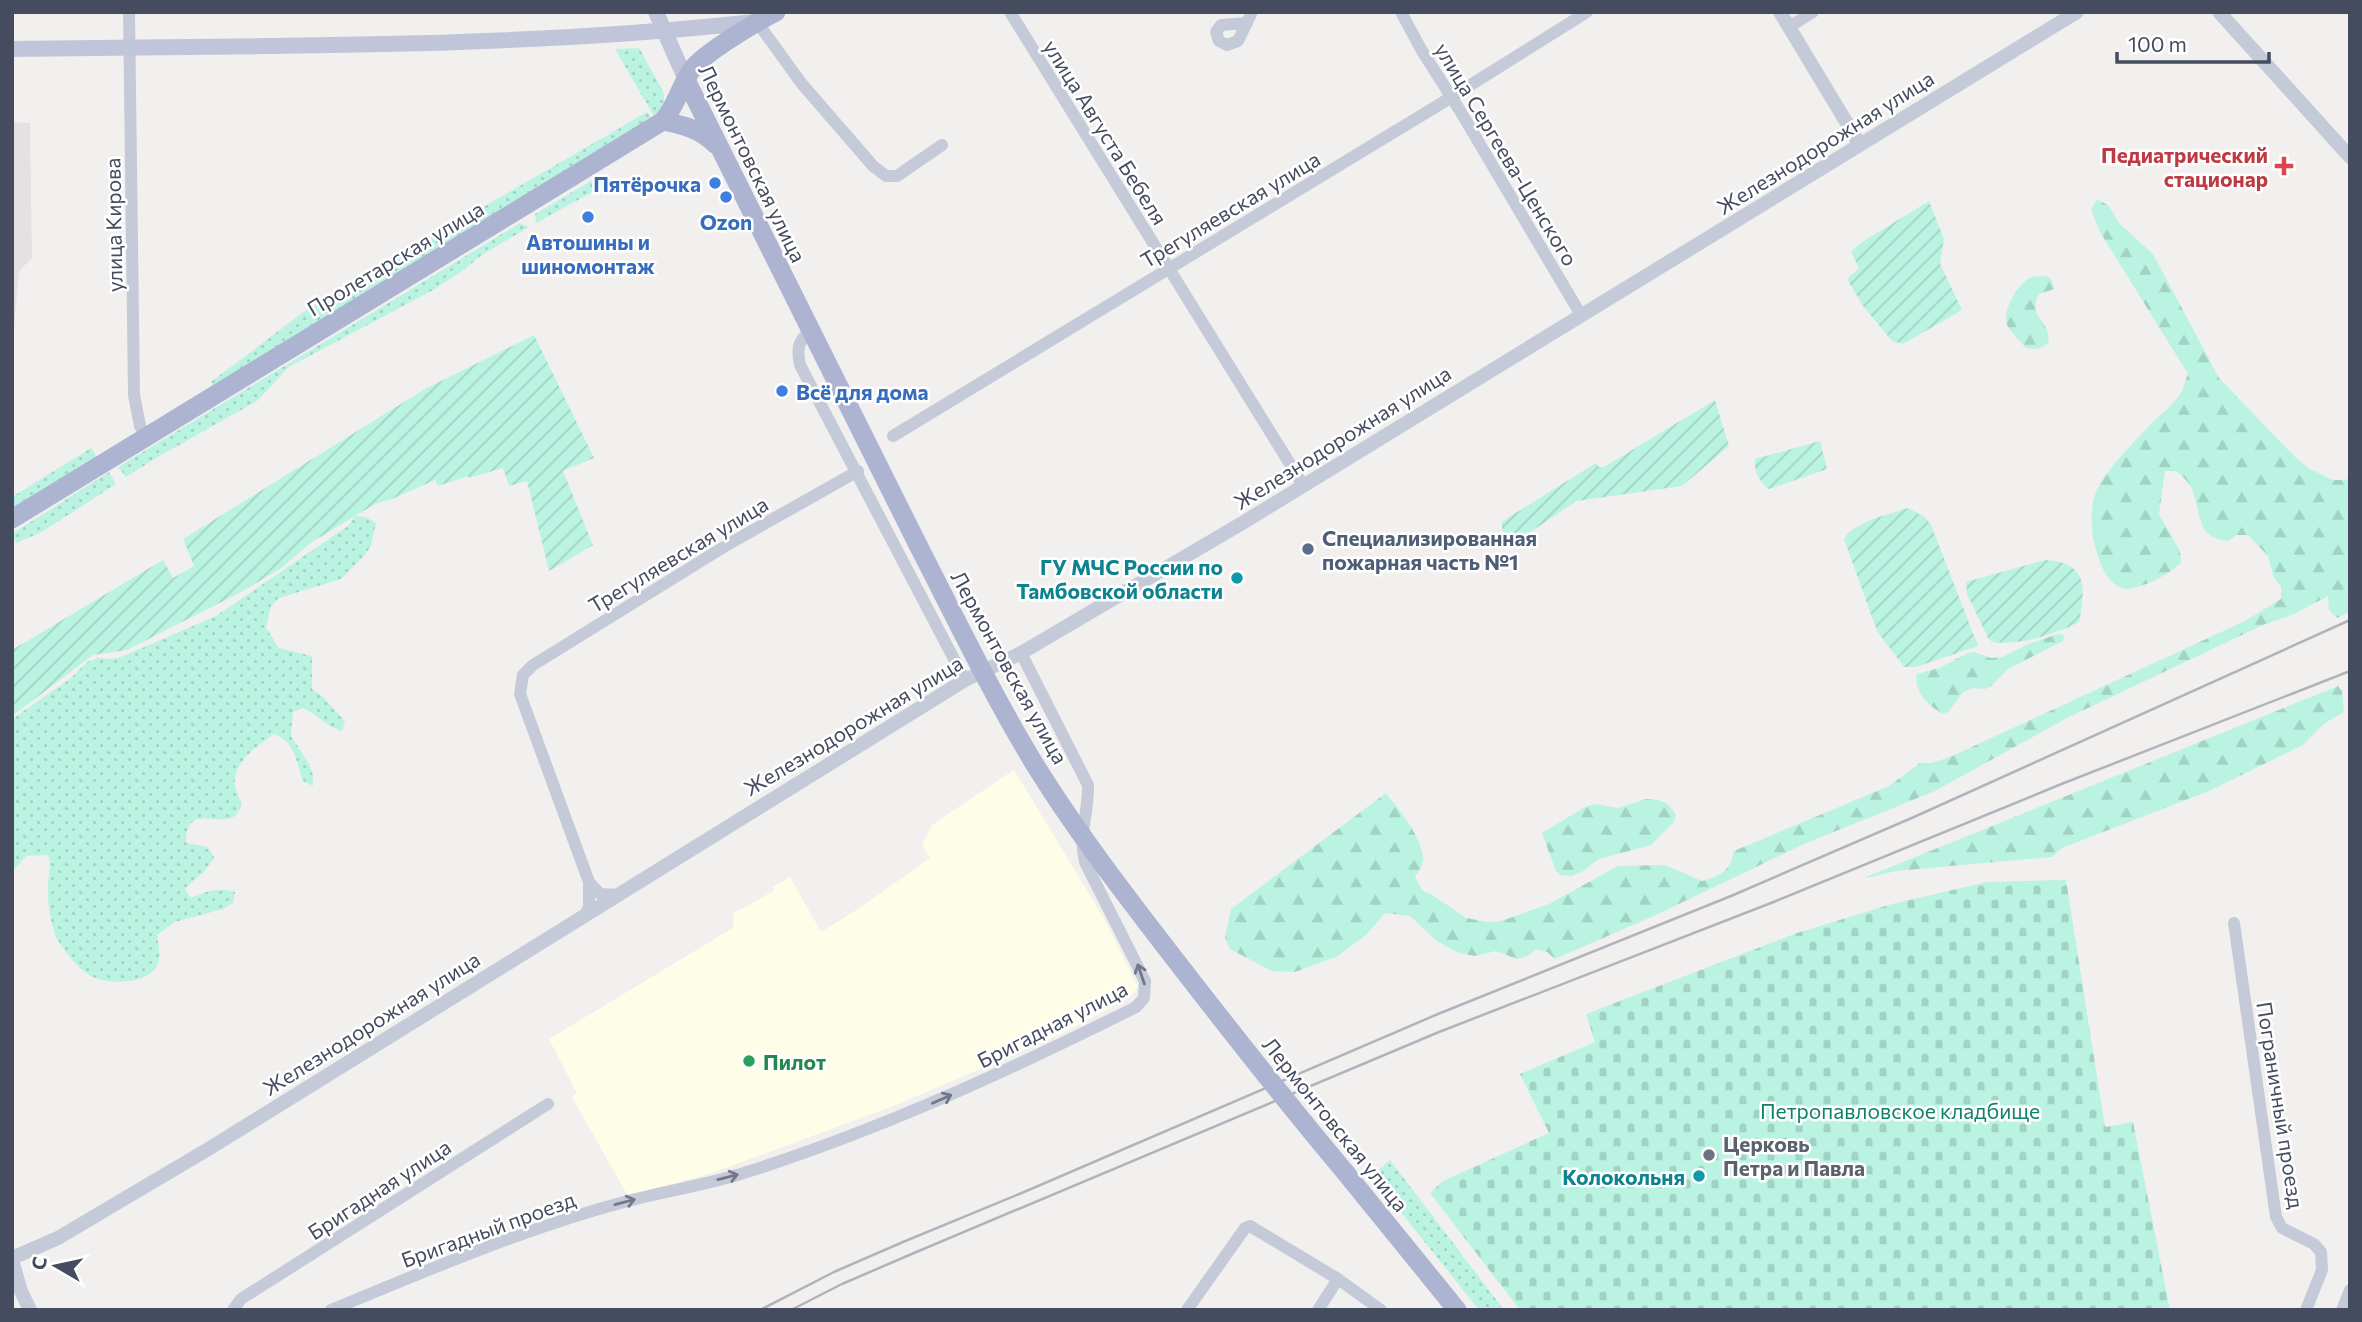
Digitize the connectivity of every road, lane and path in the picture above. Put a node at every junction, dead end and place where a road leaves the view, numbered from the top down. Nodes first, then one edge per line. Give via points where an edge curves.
1 (130, 12) edge
2 (656, 12) edge
3 (776, 12) edge
4 (1010, 12) edge
5 (1401, 12) edge
6 (1587, 12) edge
7 (1780, 12) edge
8 (1812, 12) edge
9 (2077, 12) edge
10 (2219, 12) edge
11 (757, 22) junction
12 (1789, 27) junction
13 (664, 31) junction
14 (130, 47) junction
15 (12, 49) edge
16 (686, 80) junction
17 (1451, 97) junction
18 (663, 121) junction
19 (942, 145) dead end
20 (1860, 145) junction
21 (720, 149) junction
22 (2350, 157) edge
23 (1168, 269) junction
24 (1581, 315) junction
25 (811, 331) junction
26 (146, 436) junction
27 (893, 436) dead end
28 (858, 471) junction
29 (1303, 485) junction
30 (12, 519) edge
31 (1021, 653) junction
32 (965, 680) junction
33 (589, 882) junction
34 (620, 895) junction
35 (583, 918) junction
36 (2234, 923) dead end
37 (548, 1104) dead end
38 (662, 1193) joint
39 (12, 1259) edge
40 (1338, 1279) junction
41 (2350, 1290) edge
42 (30, 1310) edge
43 (233, 1310) edge
44 (331, 1310) edge
45 (1188, 1310) edge
46 (1318, 1310) edge
47 (1381, 1310) edge
48 (1457, 1310) edge
49 (2306, 1310) edge
50 (2342, 1310) edge

1 - 14 street, улица Кирова
2 - 13 main road, Лермонтовская улица
3 - 11 main road, Пролетарская улица
4 - 23 street, улица Августа Бебеля
5 - 17 street, улица Сергеева-Ценского
6 - 17 street, Трегуляевская улица
7 - 12 street
8 - 12 street
9 - 20 street, Железнодорожная улица
10 - 22 street
11 - 13 main road
11 - 16 main road, Пролетарская улица via 707,56
11 - 19 street via 802,84 886,176 897,176
12 - 20 street
13 - 14 main road via 500,41
13 - 16 main road, Лермонтовская улица
14 - 15 main road
14 - 26 street, улица Кирова via 134,395
16 - 18 main road, Пролетарская улица
16 - 21 main road, Лермонтовская улица
17 - 23 street, Трегуляевская улица
17 - 24 street, улица Сергеева-Ценского
18 - 21 main road via 698,131
18 - 26 main road, Пролетарская улица
20 - 24 street, Железнодорожная улица
21 - 25 main road, Лермонтовская улица
23 - 27 street, Трегуляевская улица
23 - 29 street, улица Августа Бебеля
24 - 29 street, Железнодорожная улица
25 - 28 street via 797,350 800,365
25 - 48 main road, Лермонтовская улица, bridge via 990,687 1033,761 1132,905
26 - 30 main road, Пролетарская улица
28 - 32 street
28 - 33 street, Трегуляевская улица via 704,559 533,664 523,675 520,694
29 - 31 street, Железнодорожная улица
31 - 32 street, Железнодорожная улица
38 -> 31 street, Бригадная улица via 746,1173 922,1108 1034,1058 1136,1007 1144,998 1145,981 1085,862 1082,848 1088,785
32 - 34 street, Железнодорожная улица
33 - 34 street via 600,894
33 - 35 street via 589,907
34 - 35 street, Железнодорожная улица
35 - 39 street, Железнодорожная улица via 58,1238
36 - 49 street, Пограничный проезд via 2276,1217 2282,1228 2321,1252 2322,1270
37 - 43 street, Бригадная улица via 241,1299
44 -> 38 street, Бригадный проезд via 518,1235
39 - 42 street
40 - 45 street via 1256,1228 1245,1228
40 - 46 street
40 - 47 street
41 - 50 street

